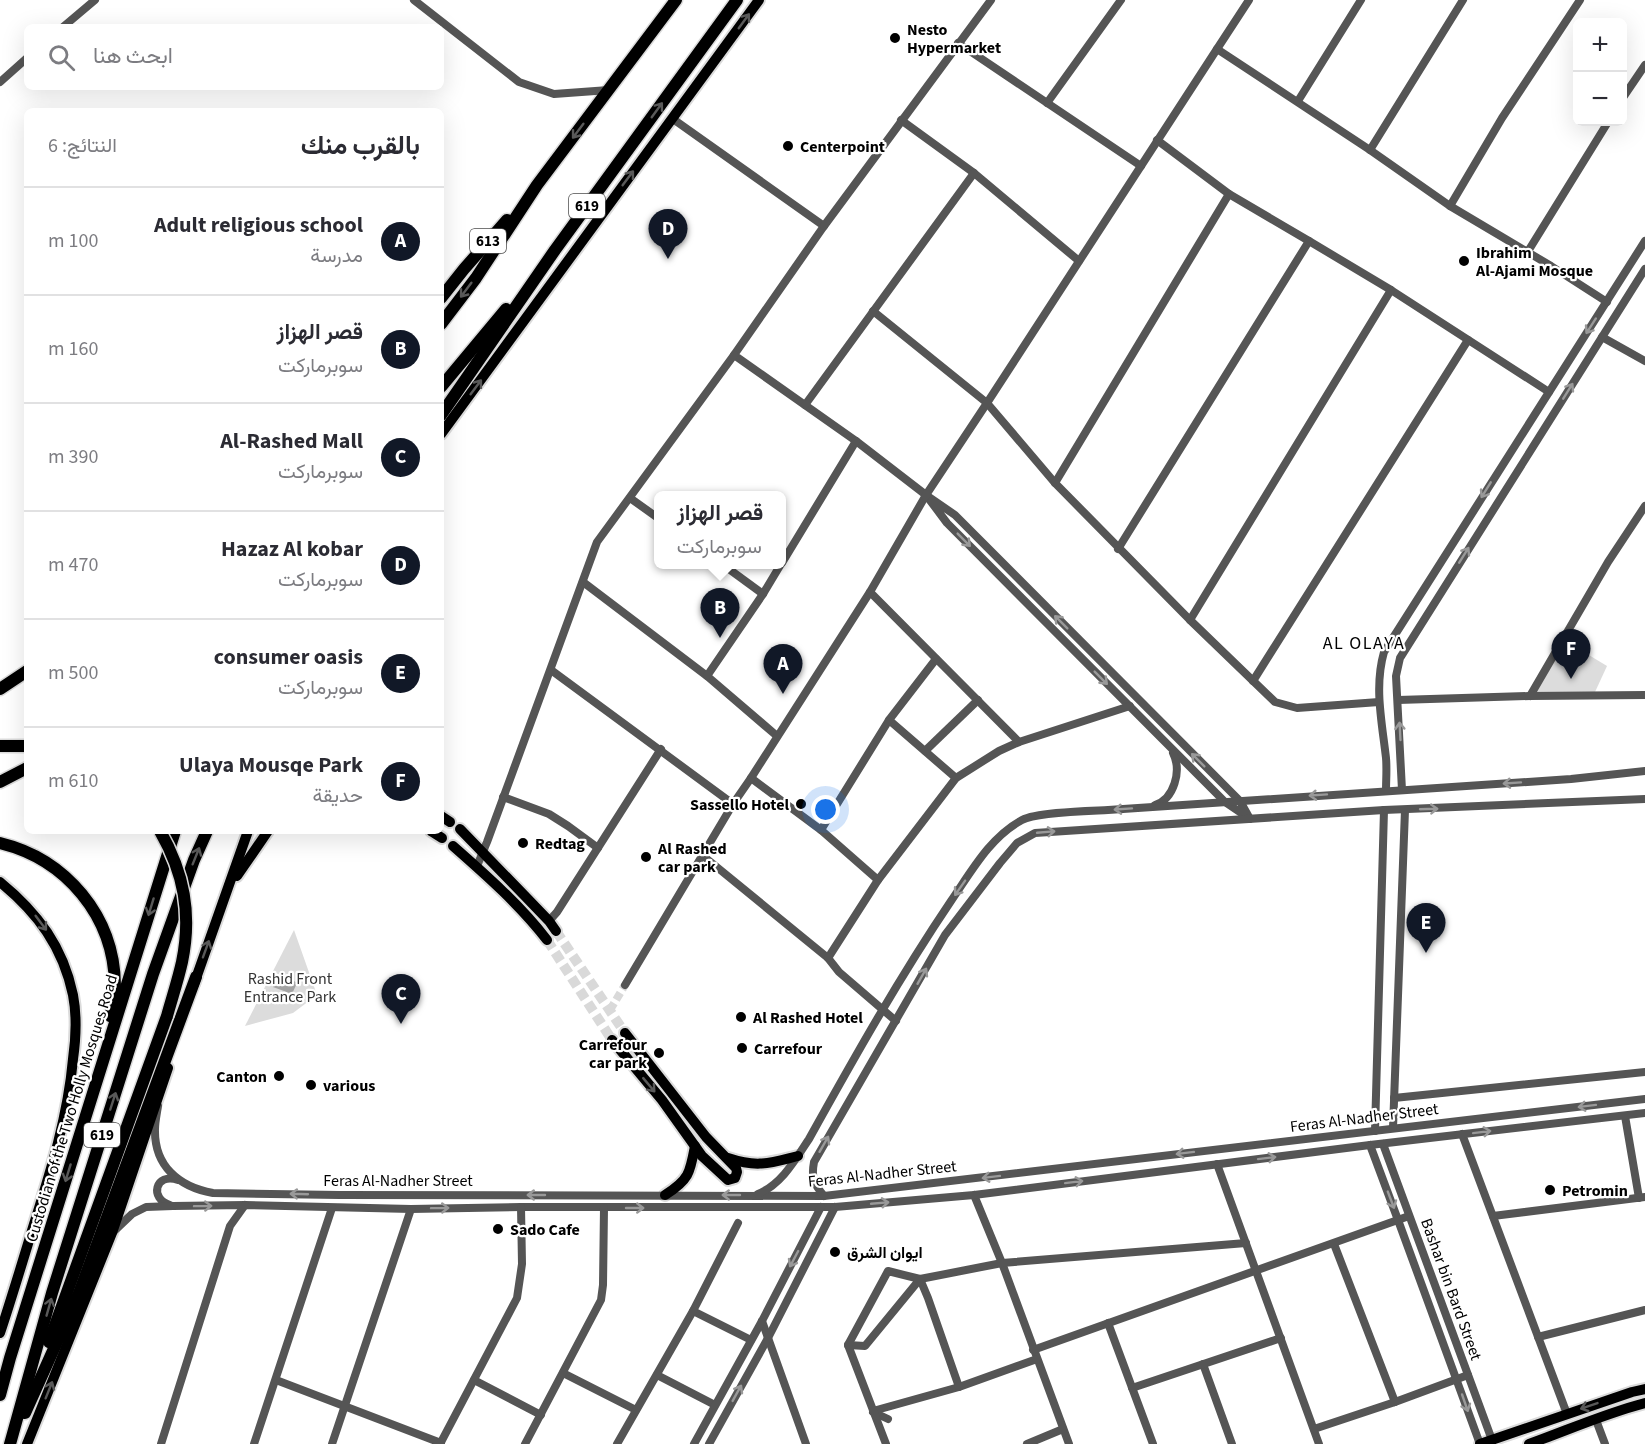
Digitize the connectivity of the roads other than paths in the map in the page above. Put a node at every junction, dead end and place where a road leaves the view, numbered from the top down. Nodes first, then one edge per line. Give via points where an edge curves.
1 (94, 0) edge
2 (414, 0) edge
3 (676, 0) edge
4 (737, 0) edge
5 (759, 0) edge
6 (991, 0) edge
7 (1121, 0) edge
8 (1249, 0) edge
9 (1361, 0) edge
10 (1463, 0) edge
11 (1580, 0) edge
12 (66, 24) edge
13 (958, 43) junction
14 (1217, 49) junction
15 (24, 61) edge
16 (1645, 65) edge
17 (0, 82) edge
18 (609, 90) junction
19 (1627, 93) edge
20 (1298, 101) junction
21 (1047, 103) junction
22 (673, 119) junction
23 (902, 120) junction
24 (1606, 126) edge
25 (1157, 141) junction
26 (1370, 150) junction
27 (1141, 166) junction
28 (974, 173) junction
29 (537, 185) junction
30 (1229, 194) junction
31 (1450, 206) junction
32 (824, 226) junction
33 (1309, 241) junction
34 (1645, 241) edge
35 (555, 250) junction
36 (1527, 253) junction
37 (1079, 261) junction
38 (1645, 269) edge
39 (1390, 290) junction
40 (444, 294) edge
41 (1607, 302) junction
42 (873, 311) junction
43 (444, 320) edge
44 (1602, 337) junction
45 (1468, 340) junction
46 (734, 355) junction
47 (1645, 361) edge
48 (444, 383) edge
49 (1549, 392) junction
50 (987, 403) junction
51 (805, 405) junction
52 (444, 411) edge
53 (444, 430) edge
54 (856, 441) junction
55 (1055, 483) junction
56 (926, 495) junction
57 (630, 498) junction
58 (1645, 506) edge
59 (654, 515) edge
60 (1118, 549) junction
61 (786, 556) edge
62 (729, 569) edge
63 (778, 569) edge
64 (583, 582) junction
65 (870, 592) junction
66 (763, 594) junction
67 (1190, 620) junction
68 (936, 659) junction
69 (551, 670) junction
70 (24, 674) edge
71 (707, 676) junction
72 (1253, 681) junction
73 (0, 689) edge
74 (1645, 695) edge
75 (1530, 696) junction
76 (978, 700) junction
77 (1398, 700) junction
78 (1379, 702) junction
79 (1130, 706) junction
80 (890, 720) junction
81 (777, 736) junction
82 (1019, 742) junction
83 (1168, 745) junction
84 (0, 746) edge
85 (24, 746) edge
86 (661, 749) junction
87 (925, 751) junction
88 (24, 770) edge
89 (1645, 771) edge
90 (750, 778) junction
91 (956, 778) junction
92 (0, 782) edge
93 (1402, 790) junction
94 (1386, 791) junction
95 (503, 796) junction
96 (1645, 799) edge
97 (1240, 801) junction
98 (1225, 802) junction
99 (733, 804) junction
100 (1148, 807) junction
101 (1384, 810) junction
102 (1404, 810) junction
103 (1250, 819) junction
104 (460, 829) dead end
105 (821, 830) junction
106 (162, 834) edge
107 (175, 834) edge
108 (206, 834) edge
109 (247, 834) edge
110 (266, 834) edge
111 (436, 834) edge
112 (442, 838) dead end
113 (0, 843) edge
114 (453, 846) dead end
115 (598, 848) junction
116 (483, 852) junction
117 (702, 855) junction
118 (477, 866) junction
119 (878, 880) junction
120 (0, 882) edge
121 (228, 889) junction
122 (553, 926) joint
123 (547, 940) tunnel mouth
124 (828, 958) junction
125 (196, 977) junction
126 (626, 985) tunnel mouth
127 (882, 1009) junction
128 (896, 1020) junction
129 (625, 1033) tunnel mouth
130 (612, 1040) tunnel mouth
131 (1645, 1072) edge
132 (93, 1093) junction
133 (160, 1093) junction
134 (1394, 1098) junction
135 (1645, 1099) edge
136 (1645, 1113) edge
137 (1625, 1116) junction
138 (1393, 1128) junction
139 (1375, 1131) junction
140 (1462, 1134) junction
141 (1383, 1144) junction
142 (1370, 1145) junction
143 (695, 1146) junction
144 (798, 1156) junction
145 (726, 1157) junction
146 (1217, 1164) junction
147 (178, 1180) junction
148 (665, 1195) junction
149 (755, 1195) junction
150 (974, 1195) junction
151 (824, 1196) junction
152 (1642, 1198) edge
153 (245, 1205) junction
154 (173, 1206) junction
155 (521, 1207) junction
156 (822, 1207) junction
157 (835, 1207) junction
158 (332, 1208) junction
159 (604, 1208) junction
160 (411, 1209) junction
161 (1409, 1216) junction
162 (1493, 1216) junction
163 (1398, 1220) junction
164 (738, 1223) dead end
165 (112, 1233) junction
166 (1246, 1243) junction
167 (1334, 1244) junction
168 (1002, 1263) junction
169 (1256, 1270) junction
170 (920, 1280) junction
171 (1645, 1310) edge
172 (693, 1311) junction
173 (2, 1318) edge
174 (762, 1321) junction
175 (1108, 1323) junction
176 (0, 1333) edge
177 (1538, 1337) junction
178 (768, 1338) junction
179 (1281, 1338) junction
180 (751, 1340) junction
181 (848, 1346) junction
182 (1033, 1350) junction
183 (10, 1358) junction
184 (1037, 1359) junction
185 (1203, 1364) junction
186 (563, 1373) junction
187 (657, 1375) junction
188 (1468, 1375) junction
189 (1457, 1379) junction
190 (0, 1380) edge
191 (276, 1380) junction
192 (474, 1380) junction
193 (959, 1387) junction
194 (1132, 1388) junction
195 (1645, 1389) edge
196 (0, 1395) edge
197 (1395, 1402) junction
198 (1645, 1403) edge
199 (715, 1405) junction
200 (345, 1407) junction
201 (636, 1410) junction
202 (873, 1412) junction
203 (541, 1414) junction
204 (1567, 1414) junction
205 (888, 1419) dead end
206 (1596, 1420) junction
207 (1063, 1429) junction
208 (1314, 1429) junction
209 (1492, 1442) edge
210 (164, 1443) edge
211 (11, 1444) edge
212 (27, 1444) edge
213 (254, 1444) edge
214 (332, 1444) edge
215 (441, 1444) edge
216 (525, 1444) edge
217 (617, 1444) edge
218 (694, 1444) edge
219 (709, 1444) edge
220 (806, 1444) edge
221 (886, 1444) edge
222 (1027, 1444) edge
223 (1069, 1444) edge
224 (1153, 1444) edge
225 (1232, 1444) edge
226 (1319, 1444) edge
227 (1480, 1444) edge
228 (1529, 1444) edge
229 (1605, 1444) edge

1 - 12 street
2 - 18 street via 519,82 554,94
3 - 18 highway
35 -> 4 highway, 619
22 -> 5 main road
6 - 13 street
7 - 21 street
8 - 14 street
9 - 20 street
10 - 26 street
11 - 31 street
13 - 21 street
13 - 23 street
14 - 20 street
14 - 25 street
15 - 17 street
16 - 19 street
18 -> 29 highway
20 - 26 street
21 - 27 street
22 - 32 street
53 -> 22 main road
23 - 28 street
23 - 32 street
24 - 36 street
25 - 27 street
25 - 30 street
26 - 31 street
27 - 37 street
28 - 37 street
28 - 42 street
29 - 40 highway, 613
29 -> 43 highway
30 - 33 street
30 - 55 street
31 - 36 street
32 - 46 street
33 - 39 street
33 - 60 street
34 - 41 street
35 - 48 highway
35 - 52 highway, 619
36 - 41 street
37 - 50 street
38 - 44 street
39 - 45 street
39 - 67 street
41 -> 49 street
42 - 50 street
42 - 51 street
44 - 47 street
77 -> 44 street via 1396,675 1400,658
45 - 49 street
45 - 72 street
46 - 51 street
46 - 57 street
49 -> 78 street via 1384,652 1379,668
50 - 55 street
50 - 56 street
51 - 54 street
54 - 56 street
54 - 61 street
55 - 60 street
56 - 65 street
56 -> 79 street via 947,523
97 -> 56 street via 955,515
57 - 59 street
57 - 64 street via 597,542
58 - 75 street
60 - 67 street
62 - 66 street
63 - 66 street
64 - 69 street
64 - 71 street
65 - 68 street
65 - 81 street
66 - 71 street
67 - 72 street
68 - 76 street
68 - 80 street
69 - 86 street
69 - 95 street
70 - 73 highway
71 - 81 street
72 - 78 street via 1275,702 1297,708
74 - 75 street
75 - 77 street
76 - 82 street
76 - 87 street
93 -> 77 street
78 - 94 street
79 - 82 street
79 - 83 street
80 - 87 street
80 - 105 street
81 - 90 street
82 - 91 street
83 - 98 street
83 - 100 street via 1177,760 1177,776 1170,795
84 - 85 highway
86 - 99 street
86 - 115 street
87 - 91 street
88 - 92 highway
89 -> 93 street
90 - 99 street
90 - 105 street
91 - 119 street
93 - 94 street
94 -> 97 street
95 - 115 street via 549,814
95 - 116 street
102 -> 96 street
97 - 98 street
97 - 103 street
98 - 100 street
98 - 103 street
99 - 117 street
100 -> 127 street via 1025,818 1010,828 984,854
101 - 102 street
101 - 103 street
101 - 139 street
102 - 134 street
128 -> 103 street via 945,935 1017,843 1035,833
104 - 116 main road
105 - 119 street
106 - 211 highway, bridge via 171,850 185,897 182,962 167,1016
107 -> 132 highway, Custodian of the Two Holly Mosques Road / 619
211 -> 108 highway, 619 via 52,1293 153,974
109 - 121 main road
110 - 121 main road
111 - 112 main road
113 - 132 highway via 25,850 71,880 97,915 108,938 115,986
114 - 118 main road
115 - 122 street via 557,912
116 - 118 street
116 - 122 main road
117 - 124 street
117 - 126 street
118 - 123 main road
119 - 124 street
120 -> 173 main road via 32,911 62,959 73,996 76,1037 58,1148
125 -> 121 main road
124 - 127 street
125 - 133 main road
125 - 211 highway via 79,1293
127 - 128 street
127 - 144 street
151 -> 128 street via 814,1182 814,1162
129 - 145 main road
130 -> 143 main road
131 - 134 street
132 -> 183 highway, Custodian of the Two Holly Mosques Road / 619
133 - 147 street via 155,1130 158,1151
133 - 165 main road
134 - 138 street
135 -> 138 street, Feras Al-Nadher Street
136 - 137 street, Feras Al-Nadher Street
140 -> 137 street, Feras Al-Nadher Street
137 - 152 street
138 - 139 street, Feras Al-Nadher Street
139 -> 151 street, Feras Al-Nadher Street
140 - 141 street, Feras Al-Nadher Street
140 - 162 street
141 - 142 street, Feras Al-Nadher Street
141 - 161 street, Bashar bin Bard Street
146 -> 142 street, Feras Al-Nadher Street
142 -> 163 street, Bashar bin Bard Street
143 - 145 main road via 714,1169 732,1180 736,1168
143 - 148 main road via 690,1171 678,1187
144 - 145 main road via 770,1164
144 - 149 street via 772,1187
150 -> 146 street, Feras Al-Nadher Street
146 - 166 street
148 -> 147 street, Feras Al-Nadher Street via 213,1193
147 - 154 street via 163,1179 158,1189 162,1202
149 -> 148 street, Feras Al-Nadher Street
149 - 151 street, Feras Al-Nadher Street
157 -> 150 street, Feras Al-Nadher Street
150 - 168 street
152 - 162 street
154 -> 153 street, Feras Al-Nadher Street
153 - 158 street, Feras Al-Nadher Street
153 - 210 street via 231,1226
154 - 165 street, Feras Al-Nadher Street via 146,1207
155 - 159 street, Feras Al-Nadher Street
160 -> 155 street, Feras Al-Nadher Street
155 - 192 street via 522,1264 517,1298
156 - 157 street, Feras Al-Nadher Street
159 -> 156 street, Feras Al-Nadher Street
156 -> 174 street
157 - 178 street
158 - 160 street, Feras Al-Nadher Street
158 - 191 street
159 - 186 street via 601,1300
160 - 200 street
161 - 163 street
161 - 188 street, Bashar bin Bard Street
162 - 177 street
163 - 167 street
163 - 189 street, Bashar bin Bard Street
164 - 172 street
212 -> 165 main road
166 - 168 street
166 - 169 street
167 - 169 street
167 - 197 street
168 - 170 street
168 - 182 street
169 - 175 street
169 - 179 street
170 - 181 street via 864,1346
170 - 181 street via 888,1271
170 - 193 street
171 - 177 street
172 - 180 street
172 - 187 street
173 - 176 main road
174 - 178 street
174 - 180 street
175 - 182 street
175 - 194 street
177 - 204 street
219 -> 178 street
178 - 220 street
179 - 185 street
179 - 208 street
180 - 199 street
181 - 202 street
182 - 184 street
183 - 190 highway
183 - 196 highway, Custodian of the Two Holly Mosques Road / 619
184 - 193 street
184 - 207 street
185 - 194 street
185 - 225 street
186 - 201 street
186 - 203 street
187 - 199 street
187 - 201 street
188 - 189 street
188 - 209 street, Bashar bin Bard Street
189 - 197 street
189 -> 227 street, Bashar bin Bard Street
191 - 200 street
191 - 213 street
192 - 203 street
192 - 215 street
193 - 202 street
194 - 224 street
195 -> 204 main road
197 - 208 street
198 - 206 main road
199 - 218 street
200 - 214 street
200 - 215 street
201 - 217 street
202 - 205 street
202 - 221 street
203 - 216 street
204 - 209 main road
206 - 228 main road
206 - 229 street
207 - 222 street
207 - 223 street
208 - 226 street
209 - 227 main road

